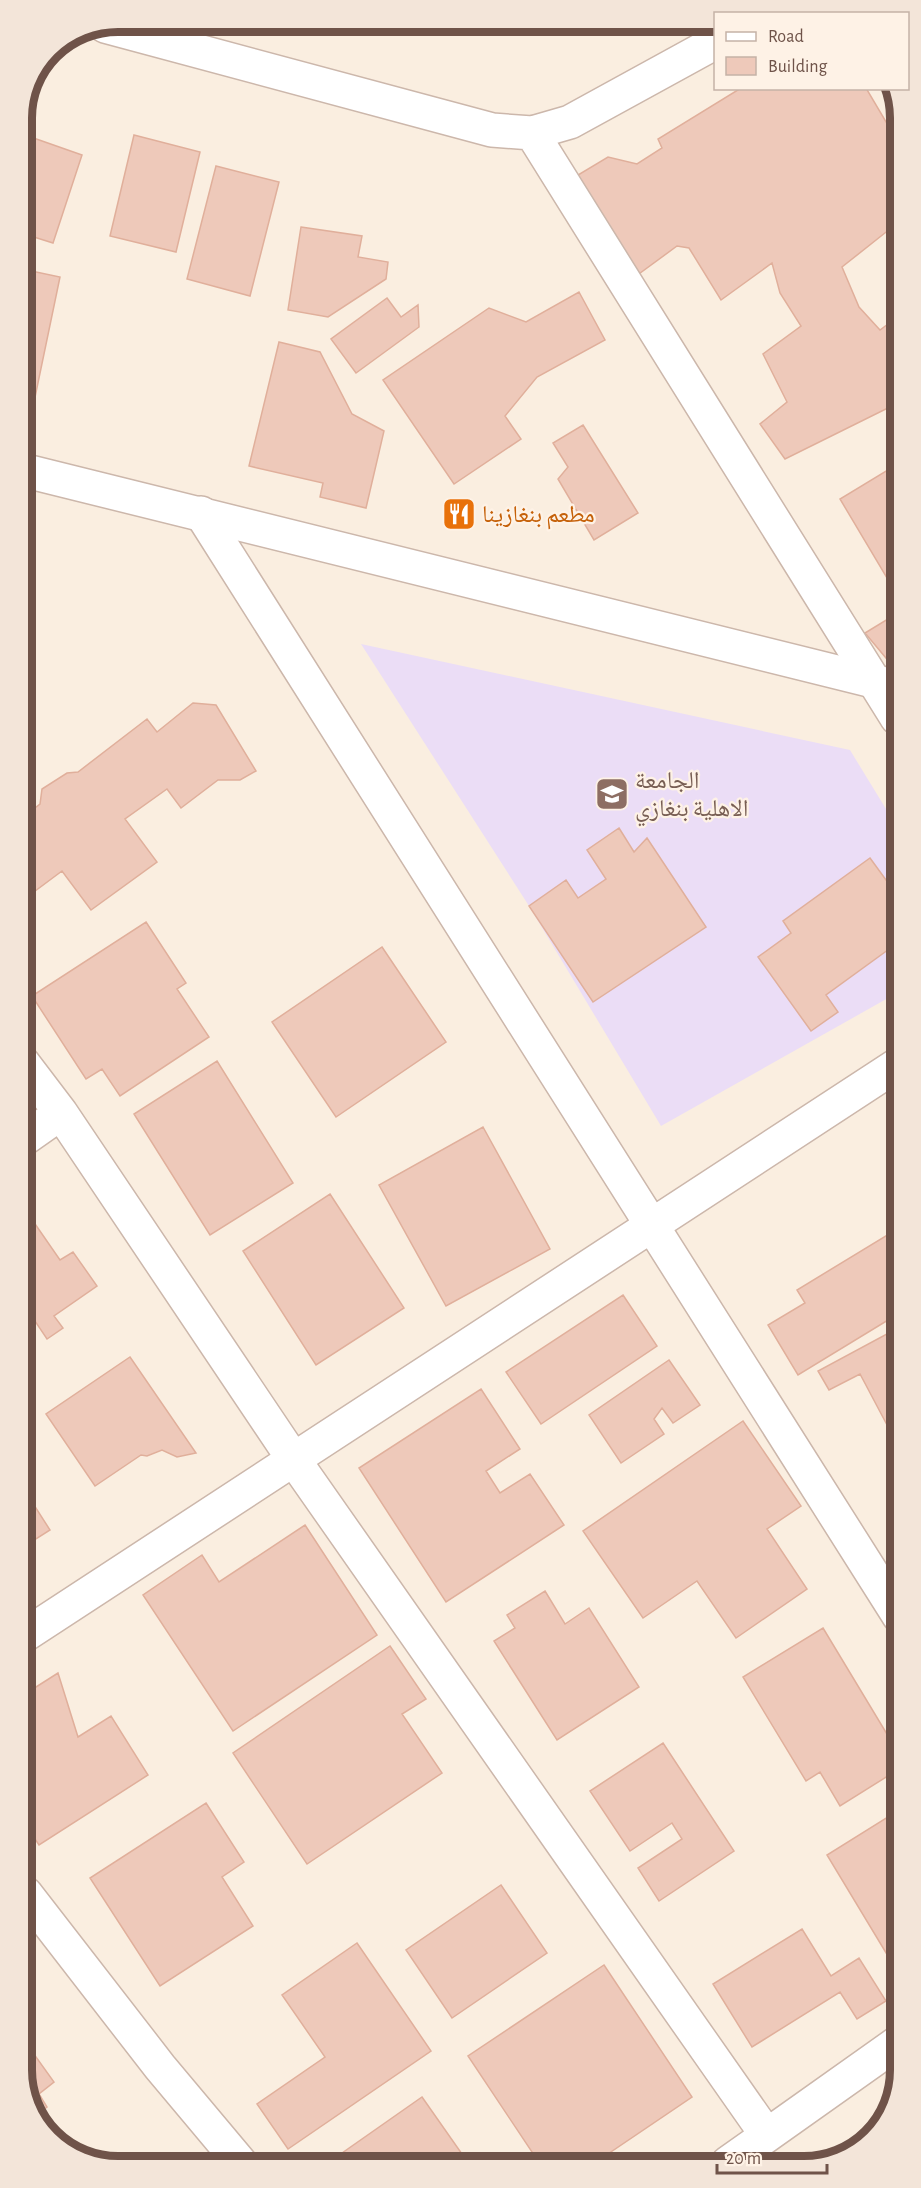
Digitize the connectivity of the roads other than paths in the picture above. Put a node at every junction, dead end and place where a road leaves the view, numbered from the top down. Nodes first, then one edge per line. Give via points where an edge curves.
1 (124, 31) edge
2 (714, 43) edge
3 (532, 133) junction
4 (32, 472) edge
5 (201, 513) junction
6 (885, 683) edge
7 (890, 698) edge
8 (890, 1070) edge
9 (32, 1074) edge
10 (61, 1113) junction
11 (32, 1133) edge
12 (651, 1226) junction
13 (294, 1460) junction
14 (890, 1602) edge
15 (32, 1630) edge
16 (32, 1902) edge
17 (890, 2048) edge
18 (766, 2134) junction
19 (235, 2156) edge
20 (737, 2156) edge

1 - 3 street via 492,130
2 - 3 street via 570,122
3 - 6 street
4 - 5 street
5 - 6 street
5 - 12 street
6 - 7 street
8 - 12 street
9 - 10 street
10 - 11 street
10 - 13 street
12 - 13 street
12 - 14 street
13 - 15 street
13 - 18 street
16 - 19 street
17 - 18 street
18 - 20 street

